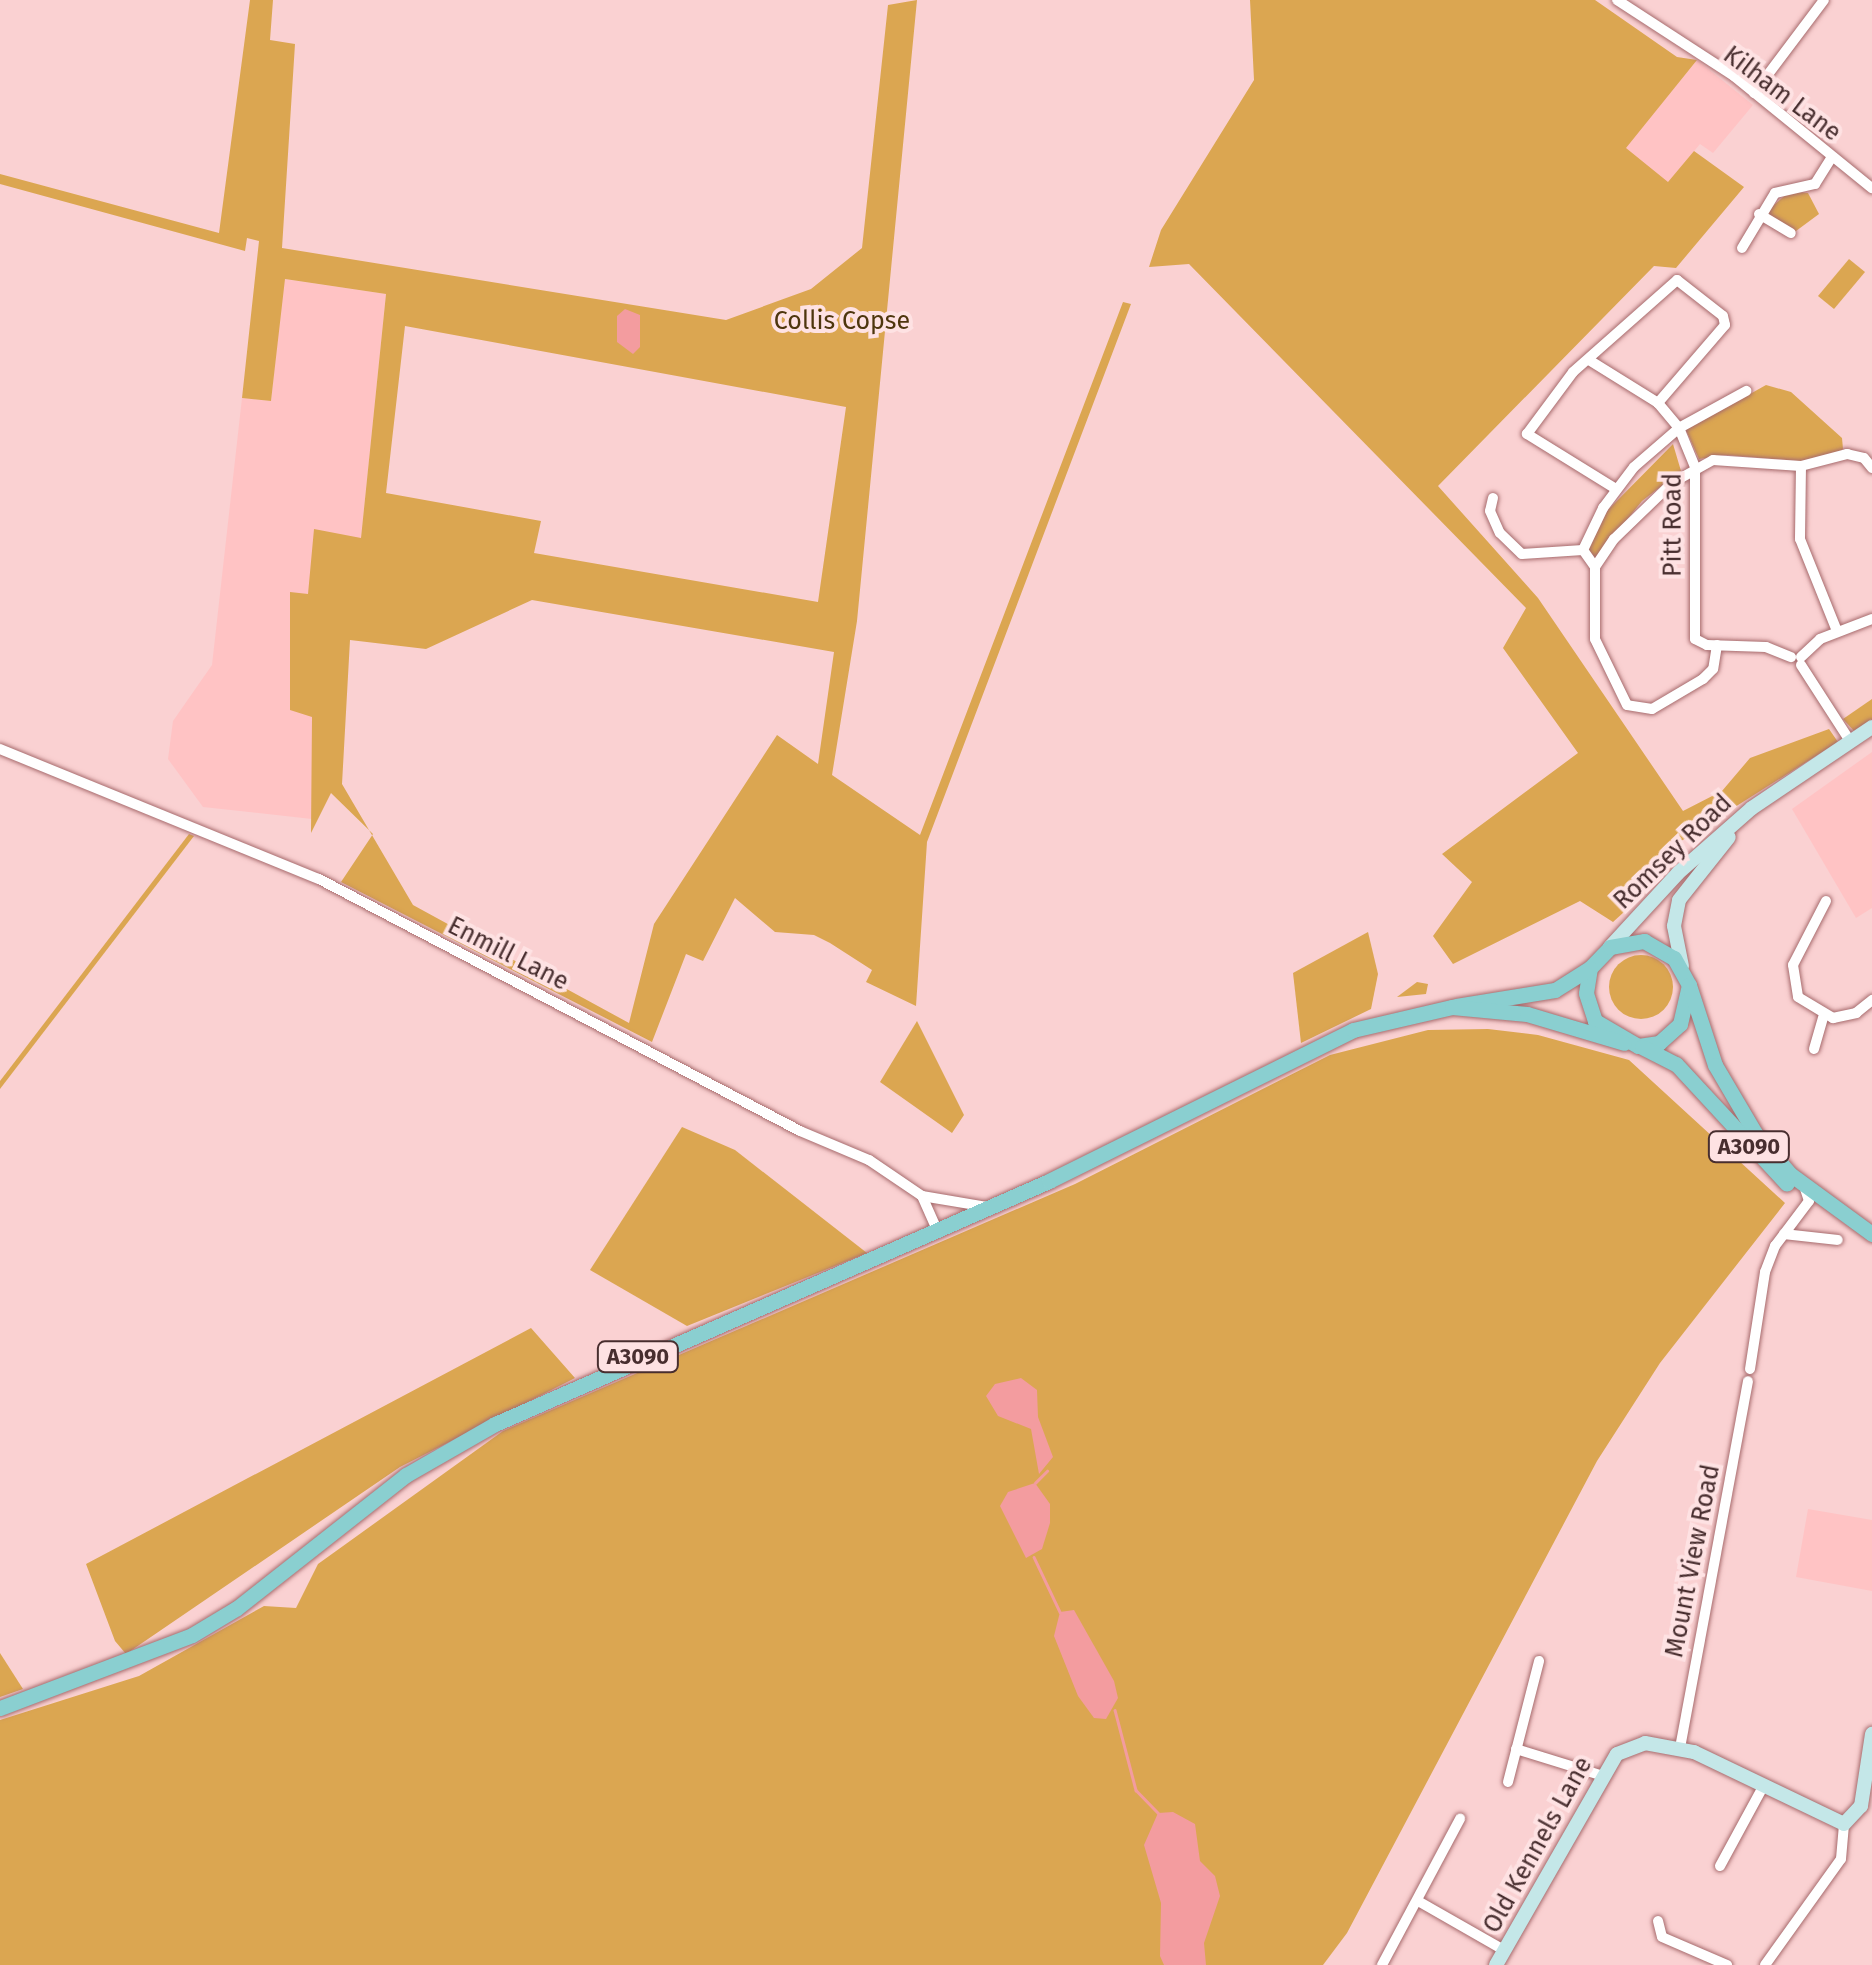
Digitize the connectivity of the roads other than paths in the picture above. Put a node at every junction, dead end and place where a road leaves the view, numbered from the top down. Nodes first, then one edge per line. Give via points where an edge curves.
1 (1617, 0) edge
2 (1824, 0) edge
3 (1754, 92) junction
4 (1832, 158) junction
5 (1872, 188) edge
6 (1759, 214) junction
7 (1792, 233) dead end
8 (1742, 248) dead end
9 (1589, 360) junction
10 (1746, 391) dead end
11 (1658, 403) junction
12 (1679, 428) junction
13 (1801, 466) junction
14 (1695, 467) junction
15 (1872, 468) edge
16 (1616, 489) junction
17 (1493, 498) dead end
18 (1583, 550) junction
19 (1595, 567) junction
20 (1872, 619) edge
21 (1837, 630) junction
22 (1717, 645) junction
23 (1798, 660) junction
24 (1872, 727) edge
25 (1850, 741) junction
26 (0, 749) edge
27 (1774, 795) junction
28 (1826, 901) dead end
29 (1610, 947) junction
30 (1590, 968) junction
31 (1687, 978) junction
32 (1872, 1000) edge
33 (1452, 1007) junction
34 (1823, 1017) junction
35 (1631, 1044) junction
36 (1814, 1050) dead end
37 (1790, 1174) junction
38 (922, 1196) junction
39 (1809, 1201) junction
40 (988, 1207) junction
41 (936, 1228) junction
42 (1869, 1230) edge
43 (1782, 1235) junction
44 (1838, 1240) dead end
45 (1750, 1369) dead end
46 (1748, 1382) dead end
47 (1539, 1661) dead end
48 (0, 1708) edge
49 (1872, 1734) edge
50 (1680, 1748) junction
51 (1516, 1749) junction
52 (1600, 1775) junction
53 (1508, 1782) dead end
54 (1764, 1785) junction
55 (1460, 1819) dead end
56 (1844, 1824) junction
57 (1720, 1866) dead end
58 (1418, 1901) junction
59 (1658, 1920) dead end
60 (1662, 1937) junction
61 (1649, 1943) dead end
62 (1504, 1950) junction
63 (1382, 1965) edge
64 (1496, 1965) edge
65 (1726, 1965) edge
66 (1765, 1965) edge

1 - 3 street, Kilham Lane
2 - 3 street
3 - 4 street, Kilham Lane
4 - 5 street, Kilham Lane
4 - 6 street via 1814,184 1780,190
6 - 7 street
6 - 8 street
9 - 11 street, Pitt Road
9 - 11 street via 1670,281 1686,282 1724,326
9 - 16 street via 1542,409 1528,434
10 - 12 street
11 - 12 street, Pitt Road
12 - 14 street, Pitt Road
12 - 16 street
13 - 14 street via 1732,459
13 - 15 street via 1847,454
13 - 21 street via 1800,539
14 - 19 street via 1646,505
14 - 22 street, Pitt Road via 1693,634 1701,644
16 - 18 street
17 - 18 street via 1490,511 1500,533 1522,554
18 - 19 street
19 - 22 street via 1595,639 1627,705 1652,709 1703,679 1713,669
20 - 21 street
21 - 23 street
22 - 23 street via 1766,647
23 - 25 street
24 - 25 street, Romsey Road
25 - 27 street, Romsey Road
26 - 38 street, Enmill Lane via 319,879 783,1123 869,1160
27 - 29 street, Romsey Road via 1678,873
27 - 31 street, Romsey Road via 1679,900 1674,926
28 - 34 street via 1797,952 1792,978 1803,1004
29 - 30 main road
29 - 31 main road via 1654,944
30 - 33 main road, A3090 via 1546,992
30 - 35 main road via 1588,1005 1596,1020
31 - 35 main road via 1680,1024 1659,1043
31 - 37 main road, A3090 via 1728,1092
32 - 34 street via 1856,1014
33 - 35 main road, A3090 via 1527,1014
33 - 40 main road, A3090 via 1354,1030
34 - 36 street
35 - 39 main road, A3090 via 1676,1064 1766,1166
37 - 39 street
37 - 42 main road, A3090
38 - 40 street, Enmill Lane
38 - 41 street
39 - 42 main road, A3090
39 - 43 street
40 - 41 main road, A3090
41 - 48 main road, A3090 via 496,1424 406,1475 237,1608 192,1635
43 - 44 street
43 - 45 street via 1761,1288
46 - 50 street, Mount View Road
47 - 51 street
49 - 56 street via 1861,1806
50 - 52 street, Old Kennels Lane via 1635,1745
50 - 54 street, Old Kennels Lane
51 - 52 street
51 - 53 street
52 - 62 street, Old Kennels Lane
54 - 56 street, Old Kennels Lane
54 - 57 street
55 - 58 street
56 - 66 street via 1841,1858
58 - 62 street
58 - 63 street
59 - 60 street
60 - 61 street
60 - 65 street
62 - 64 street, Old Kennels Lane

